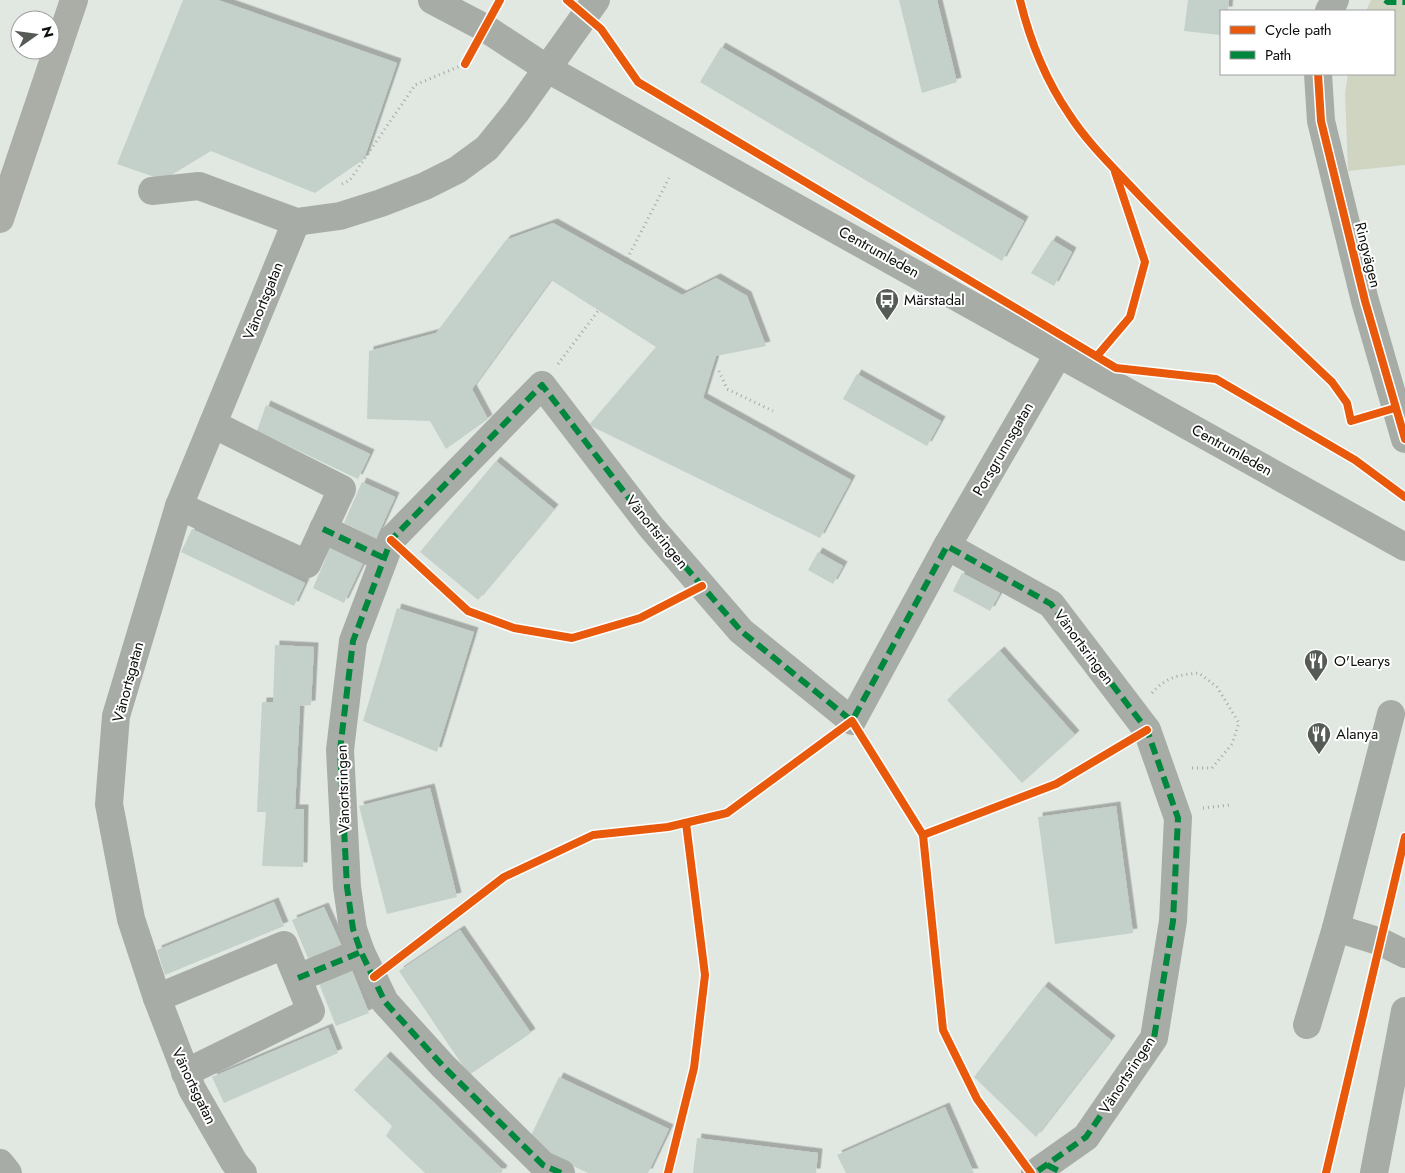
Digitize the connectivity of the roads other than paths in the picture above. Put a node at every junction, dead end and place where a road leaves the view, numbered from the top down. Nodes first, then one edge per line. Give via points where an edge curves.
1 (74, 0) edge
2 (432, 0) edge
3 (596, 0) edge
4 (546, 68) junction
5 (1318, 75) edge
6 (152, 191) dead end
7 (0, 219) edge
8 (296, 222) junction
9 (1059, 352) junction
10 (214, 424) junction
11 (1405, 439) edge
12 (179, 506) junction
13 (324, 529) junction
14 (947, 546) junction
15 (1405, 547) edge
16 (384, 558) junction
17 (1391, 714) dead end
18 (1336, 928) junction
19 (361, 952) junction
20 (1405, 954) edge
21 (298, 978) junction
22 (157, 998) junction
23 (1405, 1011) edge
24 (1307, 1025) dead end
25 (185, 1073) junction
26 (0, 1163) edge
27 (1048, 1170) edge
28 (8, 1173) edge
29 (243, 1173) edge
30 (561, 1173) edge
31 (1374, 1173) edge

1 - 7 main road
2 - 4 street, Centrumleden via 485,28
3 - 4 street
4 - 8 street via 487,148 457,170 381,203 340,216
4 - 9 street, Centrumleden
5 - 11 street, Ringvägen via 1323,131 1365,301
6 - 8 street via 199,186
8 - 10 street, Vänortsgatan
9 - 14 street, Porsgrunnsgatan
9 - 15 street, Centrumleden
10 - 12 street, Vänortsgatan
10 - 13 street via 342,489
12 - 13 street via 308,564
12 - 22 street, Vänortsgatan via 116,716 109,804 131,919
13 - 16 street
14 - 16 street, Vänortsringen via 852,721 741,631 651,526 542,385 391,540
14 - 27 street, Vänortsringen via 1051,604 1146,730 1178,818 1173,921 1154,1038 1086,1137
16 - 19 street, Vänortsringen via 353,641 340,750 347,887 353,929
17 - 18 street
18 - 20 street via 1381,942
18 - 24 street
19 - 21 street
19 - 30 street, Vänortsringen via 385,1002 443,1066 543,1165
21 - 22 street via 284,945
21 - 25 street via 311,1011
22 - 25 street, Vänortsgatan
23 - 31 street
25 - 29 street, Vänortsgatan
26 - 28 street

